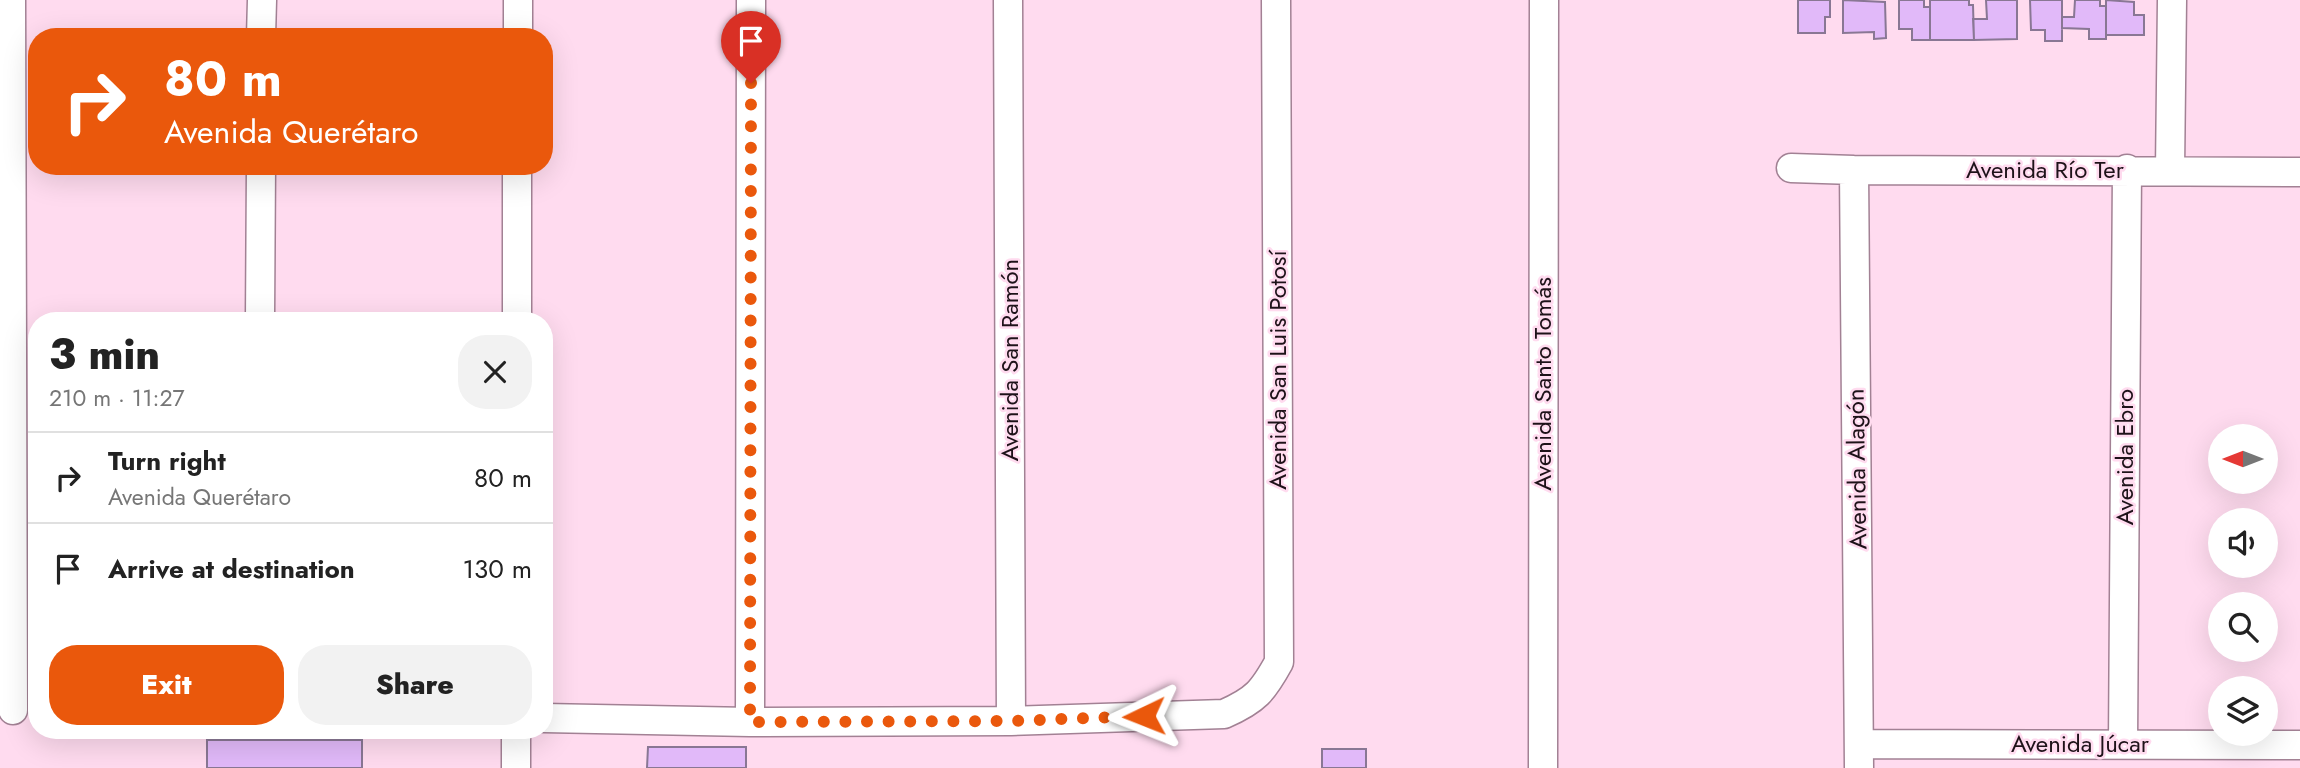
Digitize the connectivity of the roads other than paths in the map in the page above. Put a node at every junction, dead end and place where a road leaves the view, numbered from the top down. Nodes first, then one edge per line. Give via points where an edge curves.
1 (11, 0) edge
2 (261, 0) edge
3 (518, 0) edge
4 (751, 0) edge
5 (1008, 0) edge
6 (1276, 0) edge
7 (1544, 0) edge
8 (2172, 0) edge
9 (261, 28) edge
10 (517, 28) edge
11 (1791, 168) dead end
12 (2127, 169) junction
13 (1854, 170) junction
14 (2171, 170) junction
15 (2300, 172) edge
16 (261, 175) edge
17 (517, 175) edge
18 (260, 312) edge
19 (517, 312) edge
20 (16, 710) edge
21 (553, 718) edge
22 (1011, 721) junction
23 (750, 722) junction
24 (516, 739) edge
25 (2123, 744) junction
26 (2300, 745) edge
27 (1860, 756) edge
28 (516, 768) edge
29 (1543, 768) edge

1 - 20 street
2 - 9 street
3 - 10 street
4 - 23 street
5 - 22 street, Avenida San Ramón
6 - 22 street, Avenida San Luis Potosí via 1279,662 1265,687 1247,704 1224,714
7 - 29 street, Avenida Santo Tomás
8 - 14 street
11 - 13 street, Avenida Río Ter
12 - 13 street, Avenida Río Ter
12 - 14 street, Avenida Río Ter
12 - 25 street, Avenida Ebro
13 - 27 street, Avenida Alagón
14 - 15 street, Avenida Río Ter
16 - 18 street
17 - 19 street
21 - 23 street
22 - 23 street
24 - 28 street
25 - 26 street, Avenida Júcar
25 - 27 street, Avenida Júcar

